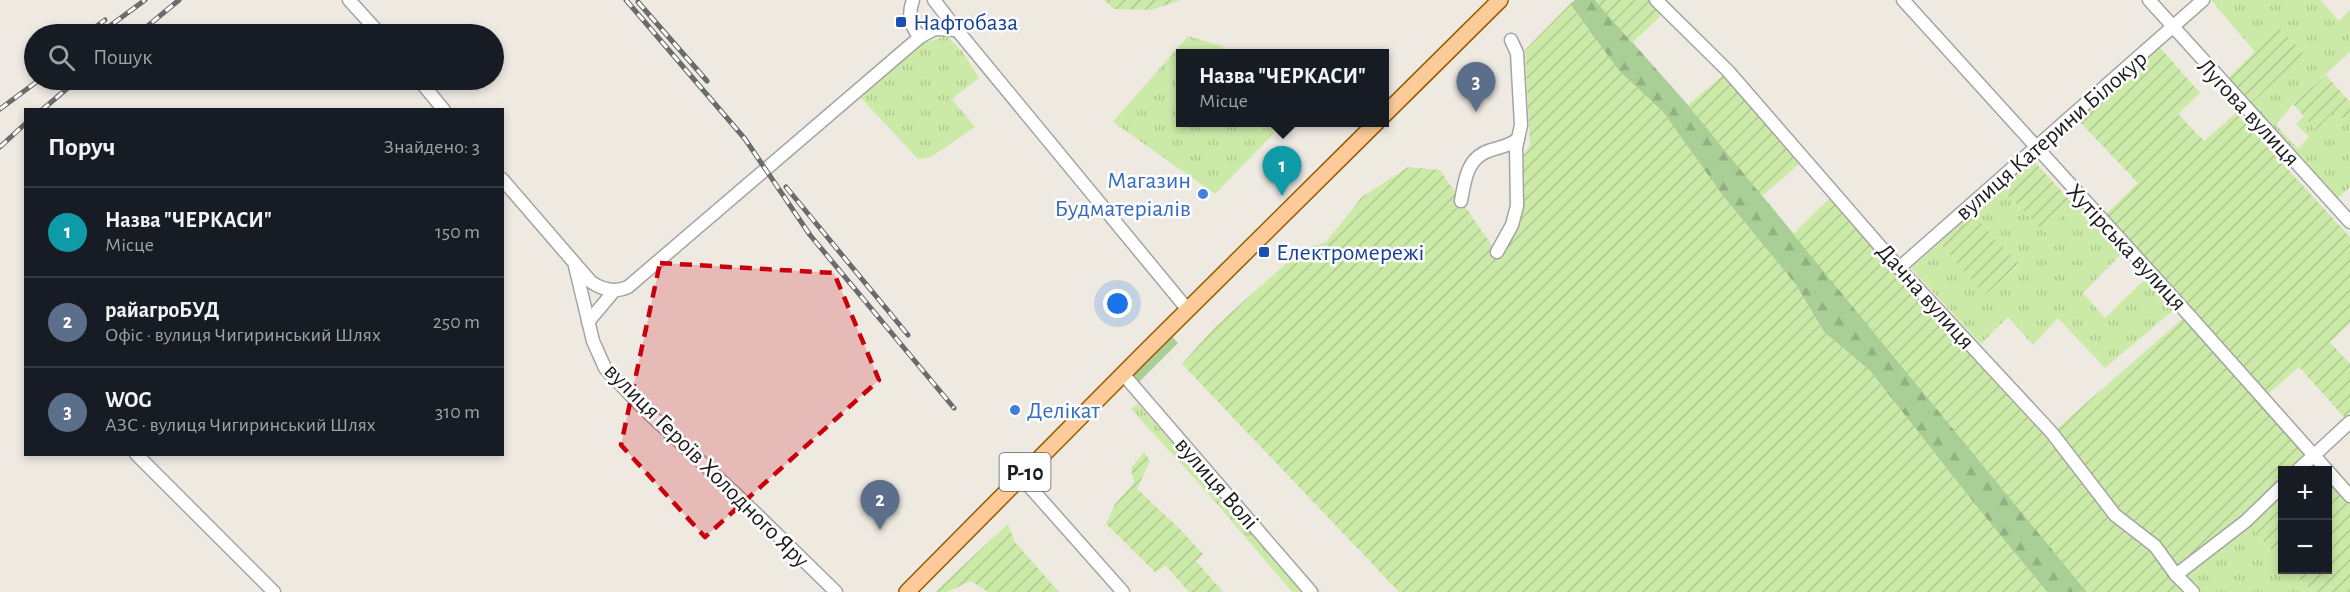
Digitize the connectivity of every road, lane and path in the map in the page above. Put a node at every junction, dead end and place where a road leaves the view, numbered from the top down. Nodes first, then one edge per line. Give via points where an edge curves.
1 (349, 0) edge
2 (913, 0) edge
3 (934, 0) edge
4 (1500, 0) edge
5 (1656, 0) edge
6 (1903, 0) edge
7 (2149, 0) edge
8 (2203, 0) edge
9 (371, 24) edge
10 (2172, 28) junction
11 (957, 30) junction
12 (920, 37) junction
13 (1511, 40) dead end
14 (427, 90) edge
15 (442, 108) edge
16 (1389, 110) edge
17 (1373, 127) edge
18 (1518, 139) junction
19 (2036, 147) junction
20 (504, 181) edge
21 (1461, 201) dead end
22 (2350, 222) edge
23 (1497, 252) dead end
24 (574, 265) junction
25 (1899, 268) junction
26 (614, 291) junction
27 (1188, 310) junction
28 (588, 322) junction
29 (1123, 374) junction
30 (2350, 422) edge
31 (2314, 455) junction
32 (138, 456) edge
33 (2303, 466) edge
34 (1021, 477) junction
35 (2278, 491) edge
36 (2350, 496) edge
37 (2176, 575) junction
38 (274, 592) edge
39 (836, 592) edge
40 (907, 592) edge
41 (1123, 592) edge
42 (1311, 592) edge
43 (2193, 592) edge

1 - 9 street
2 - 12 street via 910,14
3 - 11 street
4 - 16 main road
5 - 25 street, Дачна вулиця via 1728,71
6 - 19 street, Хутірська вулиця
7 - 10 street, Лугова вулиця
8 - 10 street, вулиця Катерини Білокур
10 - 19 street, вулиця Катерини Білокур
10 - 22 street, Лугова вулиця
11 - 12 street via 935,29
11 - 27 street
12 - 26 street via 628,287
13 - 18 street via 1517,53 1521,125
14 - 15 street
17 - 27 main road, Р-10
18 - 21 street via 1506,148 1482,153 1473,160
18 - 23 street via 1517,206
19 - 25 street, вулиця Катерини Білокур
19 - 31 street, Хутірська вулиця
20 - 24 street, вулиця Героїв Холодного Яру
24 - 26 street via 591,282
24 - 28 street, вулиця Героїв Холодного Яру
25 - 37 street, Дачна вулиця via 2052,433 2115,514 2155,546
26 - 28 street
27 - 29 main road, Р-10
28 - 39 street, вулиця Героїв Холодного Яру via 597,354 608,372
29 - 34 main road, Р-10
29 - 42 street, вулиця Волі
30 - 31 street
31 - 33 street
31 - 36 street, Хутірська вулиця
32 - 38 street
34 - 40 main road, Р-10
34 - 41 street
35 - 37 street
37 - 43 street, Дачна вулиця

